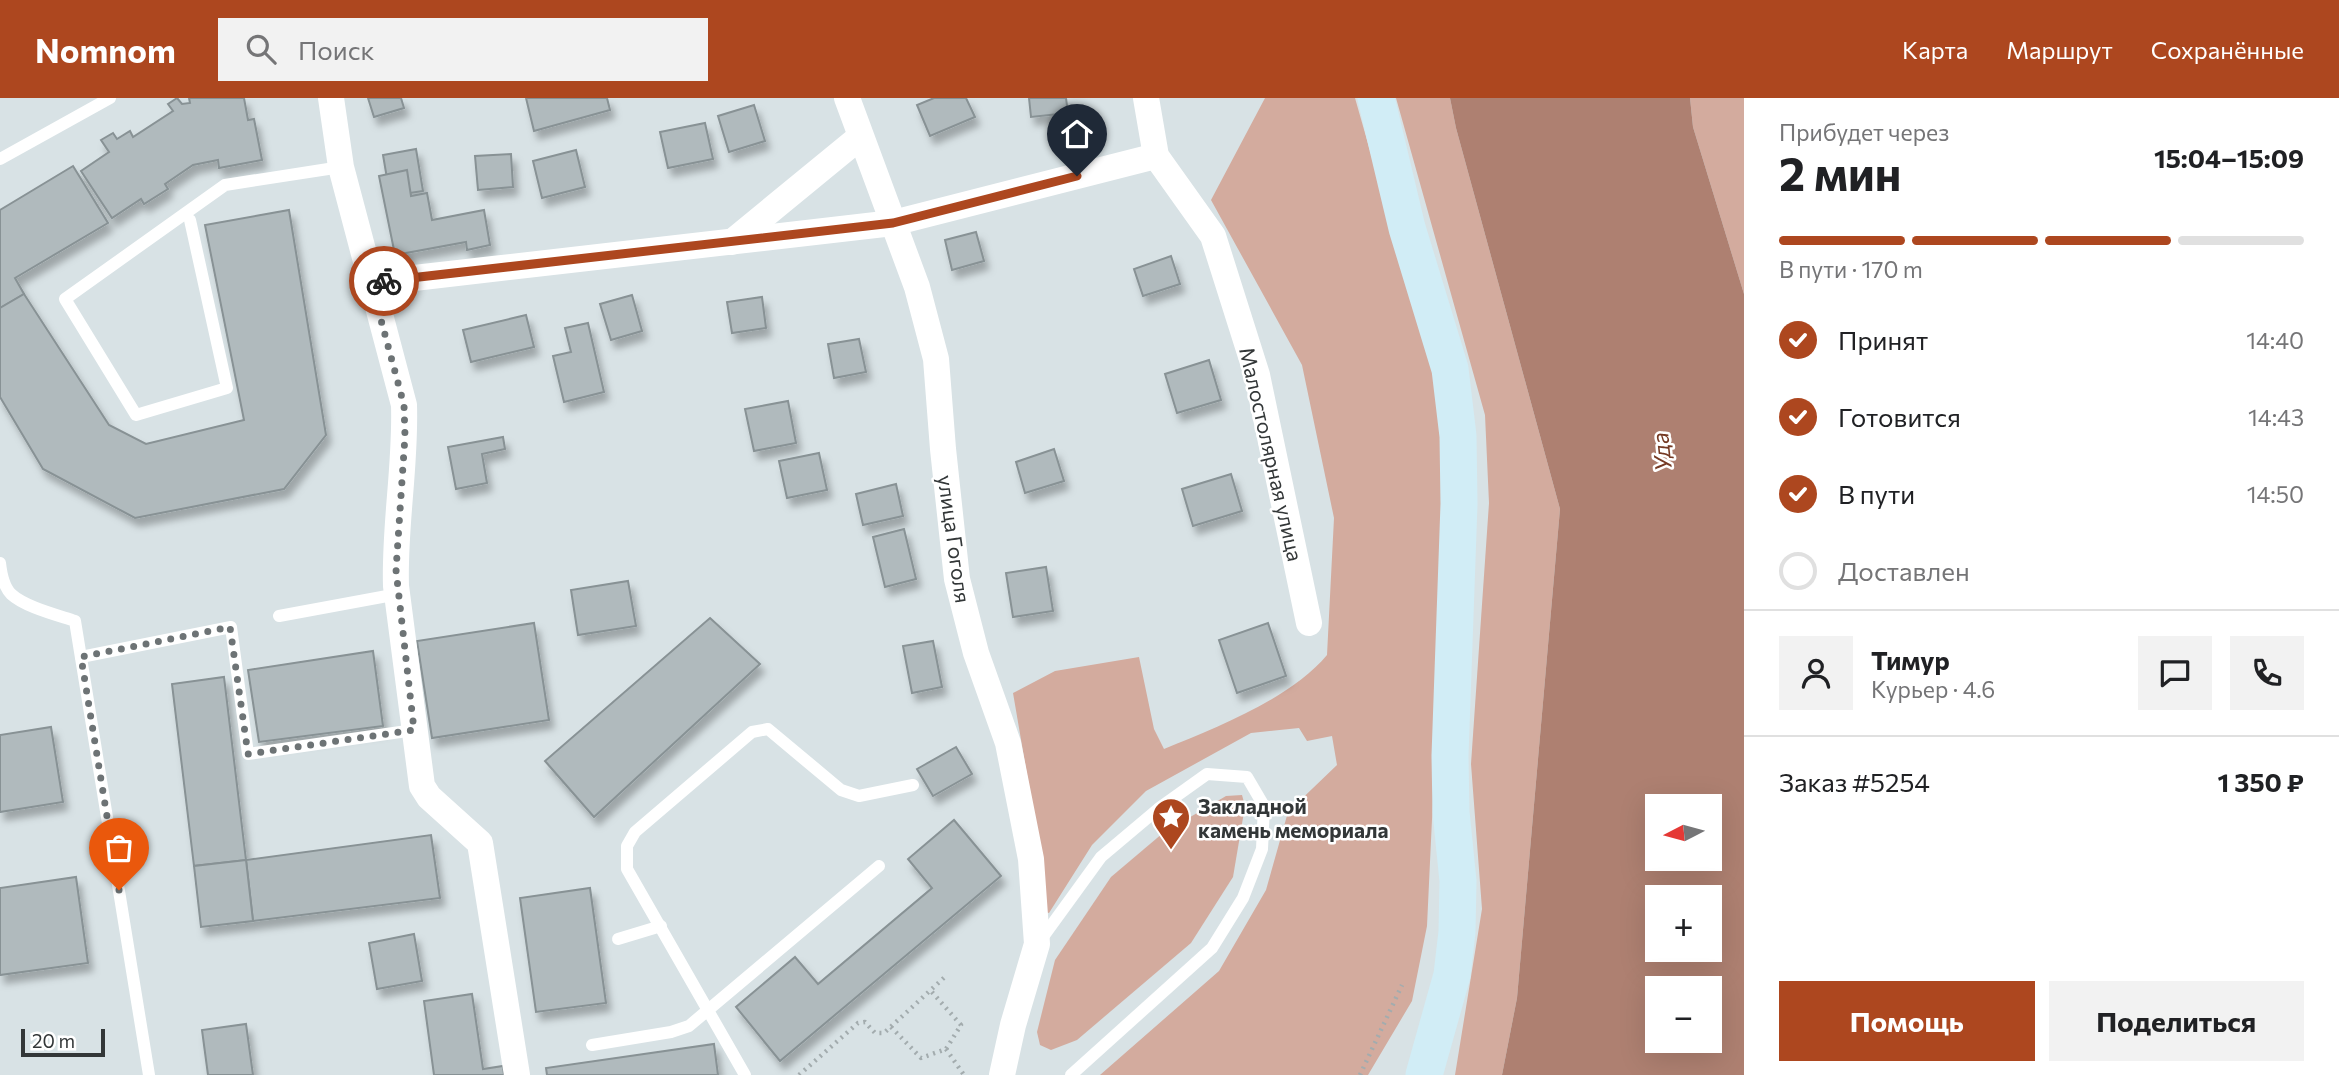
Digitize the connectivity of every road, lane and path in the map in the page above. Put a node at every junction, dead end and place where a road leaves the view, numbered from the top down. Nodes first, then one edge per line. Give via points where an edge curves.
1 (110, 98) edge
2 (331, 98) edge
3 (847, 98) edge
4 (1146, 98) edge
5 (1376, 98) edge
6 (860, 137) junction
7 (1156, 156) junction
8 (0, 159) edge
9 (341, 167) junction
10 (190, 220) dead end
11 (893, 223) junction
12 (732, 242) junction
13 (371, 283) junction
14 (0, 563) edge
15 (398, 594) junction
16 (279, 615) dead end
17 (1309, 623) dead end
18 (81, 657) junction
19 (414, 730) junction
20 (913, 786) dead end
21 (879, 866) dead end
22 (661, 926) junction
23 (618, 939) dead end
24 (1037, 944) junction
25 (947, 975) dead end
26 (1402, 985) dead end
27 (931, 991) junction
28 (708, 1009) junction
29 (891, 1027) junction
30 (592, 1045) dead end
31 (946, 1049) junction
32 (1422, 1070) edge
33 (149, 1075) edge
34 (517, 1075) edge
35 (745, 1075) edge
36 (799, 1075) edge
37 (964, 1075) edge
38 (1002, 1075) edge
39 (1071, 1075) edge
40 (1360, 1075) edge

1 - 8 lane
2 - 9 street
3 - 6 street, улица Гоголя
4 - 7 street, Малостолярная улица
5 - 32 street via 1407,228 1450,369 1458,436 1450,756 1457,932 1452,975
6 - 11 street, улица Гоголя
6 - 12 street
7 - 11 street
7 - 17 street, Малостолярная улица via 1213,236 1257,374
9 - 10 lane via 225,185 65,299 136,415 227,388
9 - 13 street
11 - 12 street
11 - 24 street, улица Гоголя via 917,287 936,359 957,579 976,653 1008,743 1031,859
12 - 13 street
13 - 15 street via 404,405
14 - 18 lane via 10,593 75,621
15 - 16 lane
15 - 19 street
18 - 19 lane via 230,627 248,754
18 - 33 lane
19 - 34 street via 422,786 480,843
20 - 22 lane via 859,796 841,790 768,729 752,732 635,832 627,846 627,869
21 - 28 lane
22 - 23 lane
22 - 28 lane
24 - 38 street, улица Гоголя
24 - 39 lane via 1101,857 1158,809 1207,774 1247,777 1264,806 1262,849 1243,898 1212,948
25 - 27 path
26 - 40 path
27 - 29 path
27 - 31 path via 961,1025
28 - 30 lane via 689,1026 671,1032
28 - 35 lane
29 - 31 path via 921,1058
29 - 36 path via 875,1033 864,1022 858,1023
31 - 37 path

